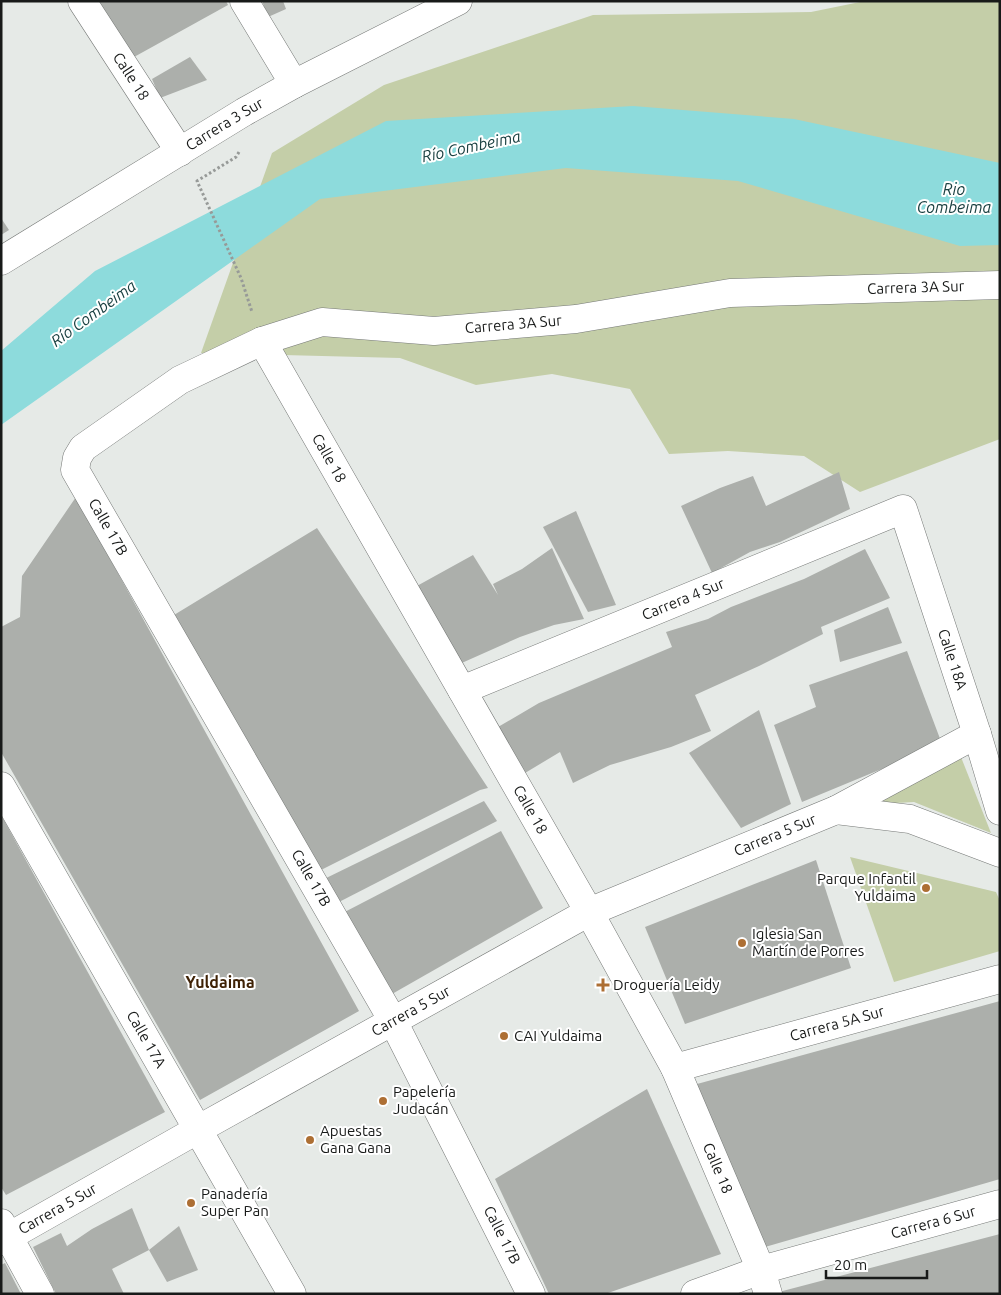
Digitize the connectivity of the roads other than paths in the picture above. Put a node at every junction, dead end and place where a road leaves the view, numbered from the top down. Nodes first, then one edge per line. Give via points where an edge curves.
1 (82, 1) edge
2 (244, 1) edge
3 (458, 1) edge
4 (294, 84) junction
5 (180, 152) junction
6 (1, 261) edge
7 (1000, 285) edge
8 (262, 342) junction
9 (76, 470) joint
10 (903, 509) joint
11 (462, 690) junction
12 (977, 734) junction
13 (1, 786) edge
14 (836, 810) junction
15 (1000, 811) edge
16 (1000, 853) edge
17 (589, 912) junction
18 (1000, 979) edge
19 (393, 1021) junction
20 (675, 1068) junction
21 (197, 1130) junction
22 (1000, 1204) edge
23 (4, 1234) edge
24 (764, 1282) edge
25 (40, 1294) edge
26 (292, 1294) edge
27 (531, 1294) edge
28 (695, 1294) edge

1 - 5 street, Calle 18
2 - 4 street
3 - 4 street, Carrera 3 Sur
4 - 5 street, Carrera 3 Sur
5 - 6 street, Carrera 3 Sur
7 - 8 street, Carrera 3A Sur via 730,293 576,320 434,331 322,322
8 - 9 street, Carrera 3A Sur via 180,380 83,448 77,458
8 - 11 street, Calle 18
9 - 19 street, Calle 17B
10 - 11 street, Carrera 4 Sur
10 - 12 street, Calle 18A
11 - 17 street, Calle 18
12 - 14 street, Carrera 5 Sur
12 - 15 street, Calle 18A
13 - 21 street, Calle 17A
14 - 16 street, Carrera 5 Sur via 910,819
14 - 17 street, Carrera 5 Sur
17 - 19 street, Carrera 5 Sur
17 - 20 street, Calle 18
18 - 20 street, Carrera 5A Sur
19 - 21 street, Carrera 5 Sur
19 - 27 street, Calle 17B
20 - 24 street, Calle 18
21 - 23 street, Carrera 5 Sur
21 - 26 street, Calle 17A
22 - 24 street, Carrera 6 Sur
23 - 25 street
24 - 28 street, Carrera 6 Sur

